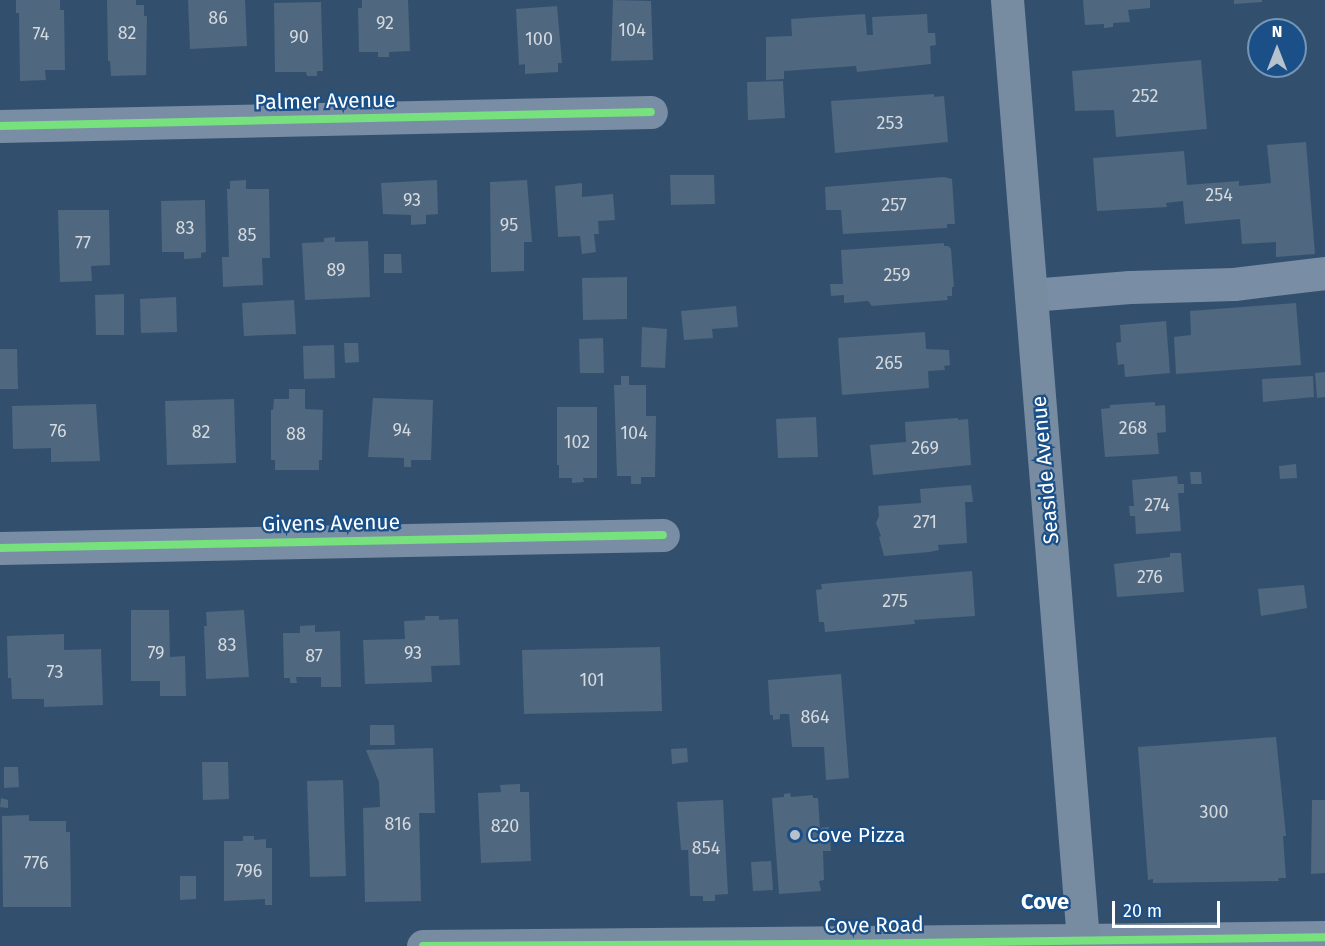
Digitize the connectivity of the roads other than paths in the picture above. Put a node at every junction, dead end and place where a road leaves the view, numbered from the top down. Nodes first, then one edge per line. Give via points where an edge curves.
1 (1007, 0) edge
2 (651, 112) dead end
3 (0, 126) edge
4 (1325, 273) edge
5 (1031, 295) junction
6 (663, 535) dead end
7 (0, 548) edge
8 (1083, 940) junction
9 (1322, 940) edge
10 (839, 945) edge
11 (423, 946) edge

1 - 5 main road, Seaside Avenue
2 - 3 street, Palmer Avenue
4 - 5 street via 1234,284
5 - 8 main road, Seaside Avenue
6 - 7 street, Givens Avenue
8 - 9 street, Cove Road
8 - 10 main road, Cove Road
10 - 11 main road, Cove Road

